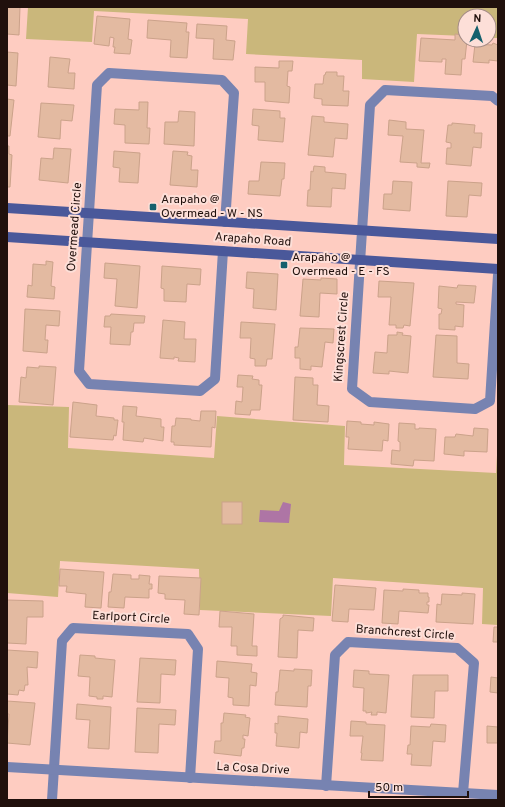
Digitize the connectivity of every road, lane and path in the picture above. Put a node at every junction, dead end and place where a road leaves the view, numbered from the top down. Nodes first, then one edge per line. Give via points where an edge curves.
1 (498, 102) edge
2 (7, 208) edge
3 (89, 213) junction
4 (225, 222) junction
5 (362, 230) junction
6 (7, 237) edge
7 (498, 239) edge
8 (87, 242) junction
9 (223, 251) junction
10 (360, 260) junction
11 (498, 269) edge
12 (498, 275) edge
13 (7, 768) edge
14 (54, 770) junction
15 (190, 778) junction
16 (326, 786) junction
17 (463, 793) junction
18 (498, 795) edge
19 (52, 800) edge

1 - 5 street, Kingscrest Circle via 492,96 385,90 370,105
2 - 3 main road, Arapaho Road
3 - 4 main road, Arapaho Road
3 - 4 street, Overmead Circle via 97,85 109,73 222,80 234,93
3 - 8 street, Overmead Circle
4 - 5 main road, Arapaho Road
5 - 7 main road, Arapaho Road
5 - 10 street, Kingscrest Circle
6 - 8 main road, Arapaho Road
8 - 9 main road, Arapaho Road
8 - 9 street, Overmead Circle via 79,371 89,384 200,391 215,379
9 - 10 main road, Arapaho Road
10 - 11 main road, Arapaho Road
10 - 12 street, Kingscrest Circle via 352,389 370,402 475,409 490,400
13 - 14 street, La Cosa Drive
14 - 15 street, La Cosa Drive
14 - 15 street, Earlport Circle via 62,641 73,628 188,634 198,649
14 - 19 street
15 - 16 street, La Cosa Drive
16 - 17 street, La Cosa Drive
16 - 17 street, Branchcrest Circle via 335,656 348,642 457,648 474,662
17 - 18 street, La Cosa Drive

